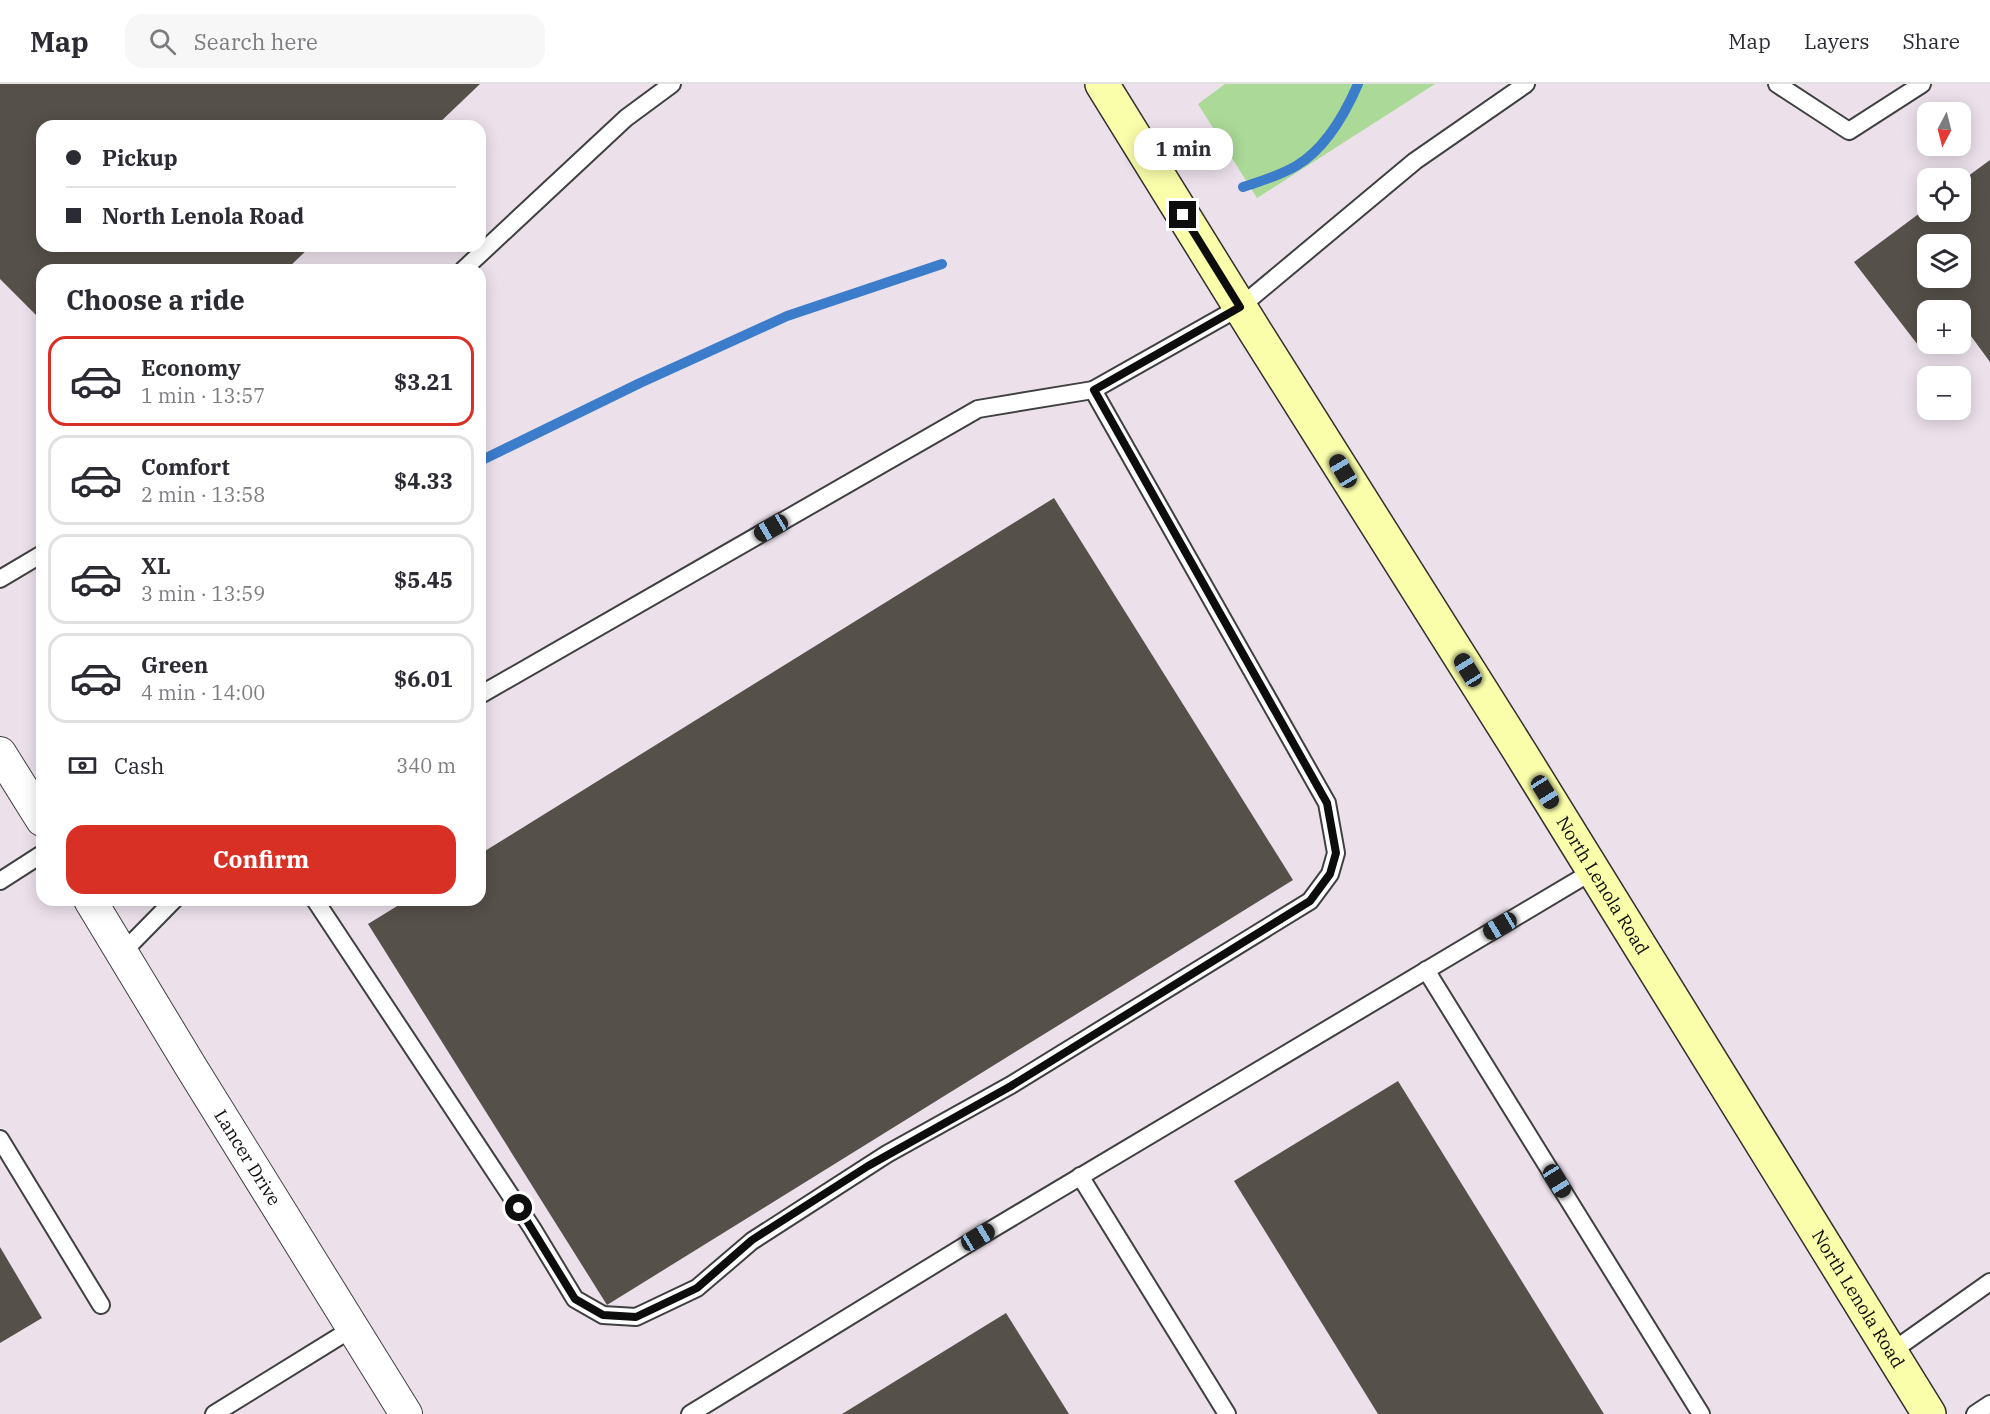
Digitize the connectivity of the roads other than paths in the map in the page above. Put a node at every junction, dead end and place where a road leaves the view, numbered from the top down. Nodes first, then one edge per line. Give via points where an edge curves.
1 (672, 84) edge
2 (1102, 84) edge
3 (1526, 84) edge
4 (1777, 84) edge
5 (1922, 84) edge
6 (486, 249) edge
7 (482, 252) edge
8 (469, 264) edge
9 (1240, 307) junction
10 (1094, 390) junction
11 (36, 558) edge
12 (0, 579) edge
13 (486, 692) edge
14 (0, 753) edge
15 (36, 810) edge
16 (36, 858) edge
17 (1593, 871) junction
18 (0, 881) edge
19 (94, 906) edge
20 (168, 906) edge
21 (319, 906) edge
22 (122, 952) junction
23 (1426, 970) junction
24 (0, 1139) edge
25 (1080, 1176) junction
26 (1990, 1282) edge
27 (101, 1305) dead end
28 (353, 1328) junction
29 (1892, 1352) junction
30 (1990, 1404) edge
31 (214, 1414) edge
32 (406, 1414) edge
33 (690, 1414) edge
34 (1227, 1414) edge
35 (1701, 1414) edge
36 (1929, 1414) edge
37 (1975, 1414) edge

1 - 6 lane via 626,118
2 - 9 main road, North Lenola Road
3 - 9 lane via 1415,161
4 - 5 lane via 1849,131
7 - 8 lane
9 - 10 lane
9 - 17 main road, North Lenola Road
10 - 13 lane via 978,409
10 - 21 lane via 1327,803 1336,853 1330,874 1310,901 1011,1086 868,1166 752,1240 697,1288 636,1317 603,1315 575,1299
11 - 12 lane
14 - 15 street
16 - 18 lane
17 - 23 lane
17 - 29 main road, North Lenola Road
19 - 22 street, Lancer Drive
20 - 22 lane
22 - 28 street, Lancer Drive
23 - 25 lane
23 - 35 lane
24 - 27 lane
25 - 33 lane
25 - 34 lane
26 - 29 lane
28 - 31 lane
28 - 32 street, Lancer Drive
29 - 36 main road, North Lenola Road
30 - 37 lane

